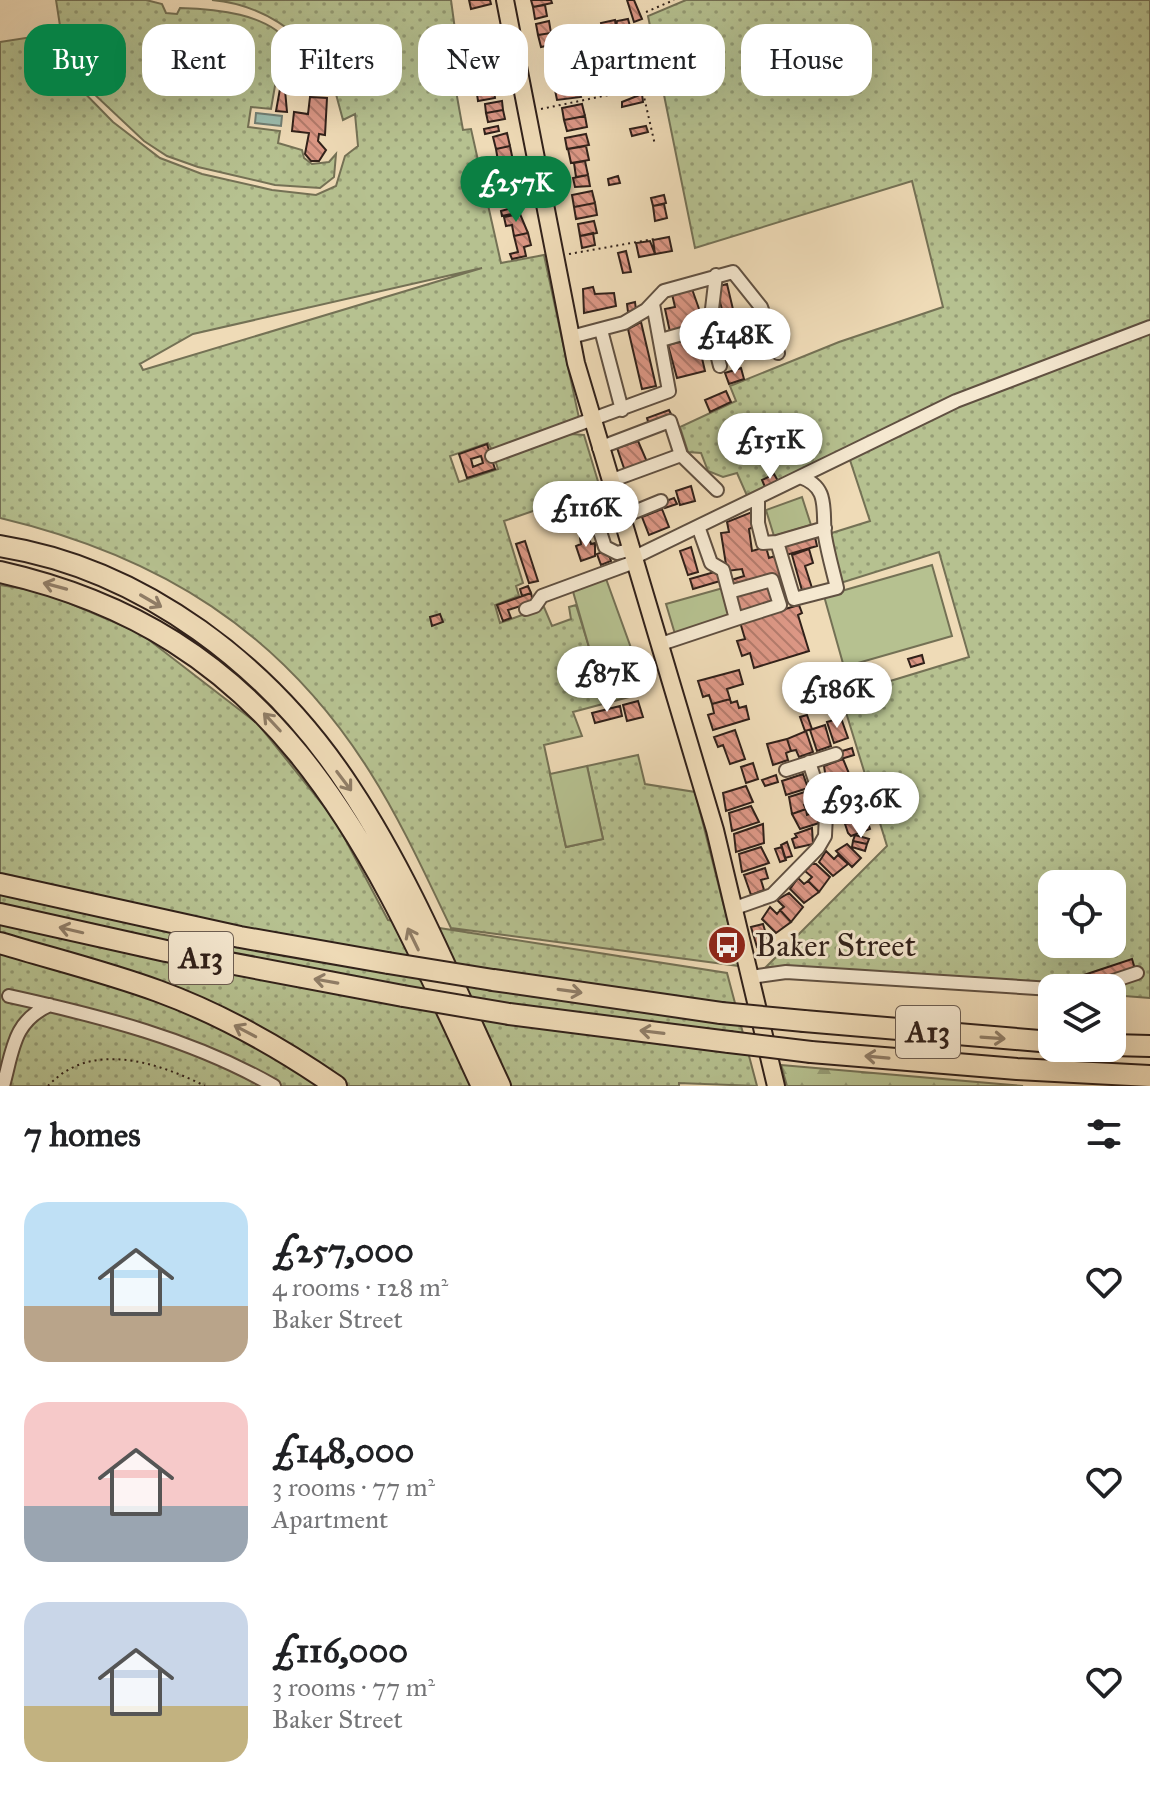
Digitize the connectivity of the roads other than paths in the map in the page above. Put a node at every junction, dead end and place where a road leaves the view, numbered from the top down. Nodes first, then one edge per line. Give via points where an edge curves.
1 (505, 0) edge
2 (716, 275) junction
3 (653, 304) junction
4 (710, 326) junction
5 (1150, 327) edge
6 (601, 330) junction
7 (571, 337) junction
8 (661, 340) junction
9 (778, 353) dead end
10 (720, 366) dead end
11 (622, 410) junction
12 (591, 421) junction
13 (599, 448) junction
14 (681, 455) junction
15 (492, 456) dead end
16 (800, 477) junction
17 (610, 481) junction
18 (717, 490) dead end
19 (758, 498) junction
20 (661, 501) dead end
21 (620, 511) junction
22 (825, 528) junction
23 (699, 529) junction
24 (777, 542) junction
25 (0, 546) edge
26 (635, 556) junction
27 (0, 572) edge
28 (729, 592) junction
29 (794, 599) junction
30 (780, 605) junction
31 (526, 609) dead end
32 (736, 619) junction
33 (661, 644) junction
34 (836, 754) dead end
35 (809, 762) junction
36 (786, 770) dead end
37 (0, 873) edge
38 (0, 884) edge
39 (735, 908) junction
40 (0, 914) edge
41 (144, 917) junction
42 (0, 943) edge
43 (1137, 973) dead end
44 (751, 977) junction
45 (1126, 977) edge
46 (1038, 988) edge
47 (9, 996) dead end
48 (50, 1005) junction
49 (1038, 1041) edge
50 (1126, 1045) edge
51 (1150, 1046) edge
52 (1150, 1076) edge
53 (3, 1086) edge
54 (274, 1086) edge
55 (336, 1086) edge
56 (482, 1086) edge
57 (500, 1086) edge
58 (776, 1086) edge

1 - 7 main road
2 - 3 street via 664,291
2 - 4 street
2 - 9 street via 733,272 743,281 761,307
3 - 6 street via 624,323
3 - 8 street
4 - 8 street
4 - 10 street
5 - 16 street via 956,401
6 - 7 street
6 - 11 street
7 - 12 main road
8 - 11 street via 669,391
11 - 12 street
12 - 13 main road
12 - 15 street
13 - 14 street via 670,421
13 - 17 main road
14 - 17 street
14 - 18 street
16 - 19 street
16 - 22 street via 820,489
17 - 21 main road
19 - 23 street
19 - 24 street via 763,543
20 - 21 street
21 - 26 main road
21 - 26 street via 603,511 596,526 605,547
22 - 24 street
22 - 29 street via 837,588
23 - 26 street
23 - 28 street via 711,563 723,570
24 - 29 street
25 -> 57 highway via 63,560 116,580 197,627 259,677 349,787 412,897
26 - 31 street via 542,596
26 - 33 main road
56 -> 27 highway via 359,837 320,778 272,721 213,668 141,620 68,590
28 - 30 street via 772,580
28 - 32 street
29 - 30 street
30 - 32 street
32 - 33 street
33 - 39 main road
34 - 35 street
35 - 36 street
35 - 39 street via 826,814 825,836 772,895
37 - 41 highway
38 - 41 highway, A13
39 - 44 main road
52 -> 40 highway, A13, bridge via 811,1052 509,1014 166,951
41 -> 49 highway, A13, bridge via 388,963 721,1013
55 -> 42 highway via 195,1006
43 - 45 street
44 - 46 street via 786,972
44 - 58 main road
47 - 48 street
48 - 53 street via 30,1014 20,1027
48 - 54 street via 138,1028 228,1060
50 - 51 highway

